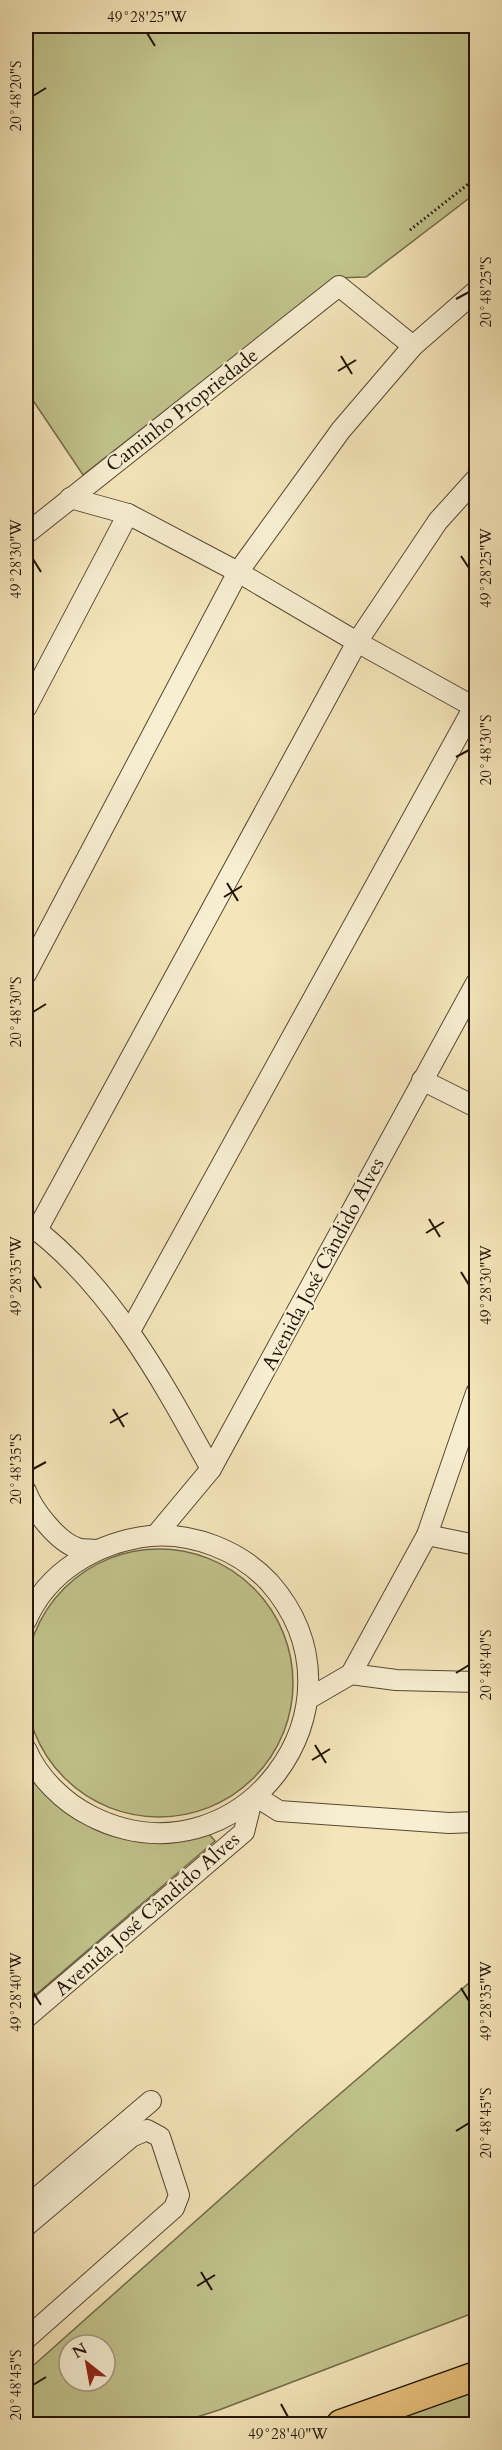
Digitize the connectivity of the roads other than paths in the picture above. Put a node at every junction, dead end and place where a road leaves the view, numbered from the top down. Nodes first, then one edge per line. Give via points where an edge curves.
1 (477, 291) edge
2 (413, 346) junction
3 (477, 479) edge
4 (70, 498) junction
5 (128, 514) junction
6 (26, 534) edge
7 (238, 572) junction
8 (357, 642) junction
9 (476, 706) edge
10 (26, 708) edge
11 (26, 974) edge
12 (477, 983) edge
13 (422, 1080) junction
14 (477, 1107) edge
15 (31, 1226) edge
16 (130, 1331) junction
17 (475, 1405) edge
18 (211, 1469) junction
19 (26, 1491) edge
20 (156, 1535) junction
21 (427, 1535) junction
22 (477, 1545) edge
23 (96, 1550) junction
24 (26, 1621) edge
25 (351, 1674) junction
26 (477, 1682) edge
27 (308, 1699) junction
28 (26, 1749) edge
29 (254, 1798) junction
30 (477, 1822) edge
31 (26, 2018) edge
32 (151, 2101) dead end
33 (26, 2207) edge
34 (26, 2226) edge
35 (26, 2339) edge
36 (477, 2376) edge
37 (341, 2424) edge

1 - 2 street
2 - 4 street, Caminho Propriedade via 339,286
2 - 7 street via 341,430
3 - 8 street via 438,521
4 - 5 street
4 - 6 street, Caminho Propriedade
5 - 7 street
5 - 10 street
7 - 8 street
7 - 11 street
8 - 9 street
8 - 15 street
9 - 16 street
12 - 13 street, Avenida José Cândido Alves
13 - 14 street
13 - 18 street, Avenida José Cândido Alves
15 - 16 street via 80,1271
16 - 18 street
17 - 21 street
18 - 20 street, Avenida José Cândido Alves
19 - 23 street via 49,1528 76,1548
20 - 23 street via 115,1542
20 - 27 street via 214,1545 264,1577 297,1626 308,1664
21 - 22 street
21 - 25 street
23 - 24 street via 49,1585
25 - 26 street via 396,1680
25 - 27 street
27 - 29 street via 304,1723 286,1763
28 - 29 street via 38,1770 66,1800 92,1817 121,1828 183,1831 223,1819
29 - 30 street via 279,1811
29 - 31 street, Avenida José Cândido Alves via 244,1832
32 - 33 street
34 - 35 street via 131,2137 147,2130 160,2137 178,2195 174,2208
36 - 37 highway

